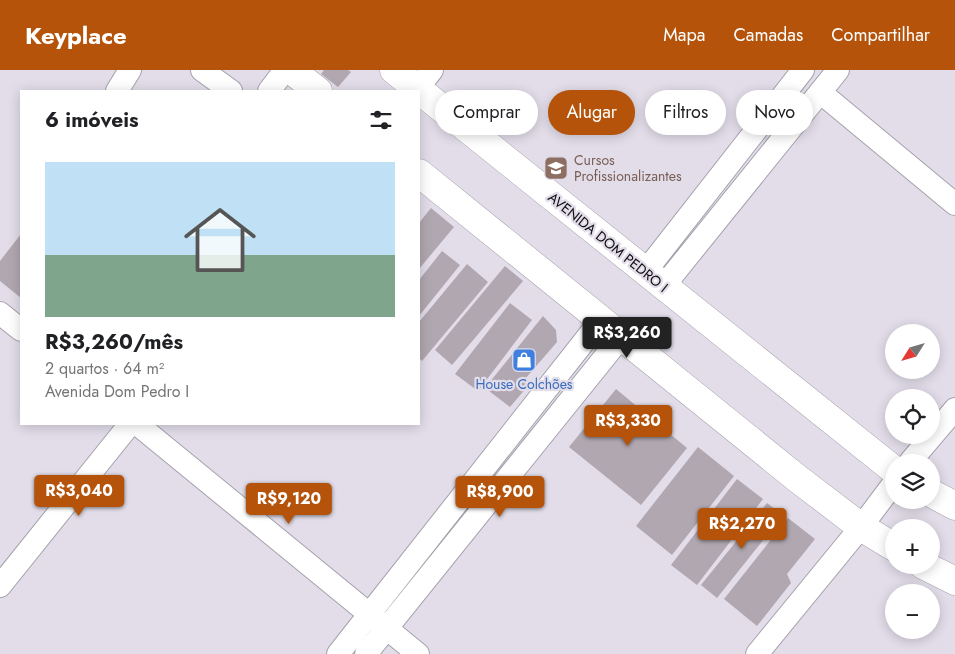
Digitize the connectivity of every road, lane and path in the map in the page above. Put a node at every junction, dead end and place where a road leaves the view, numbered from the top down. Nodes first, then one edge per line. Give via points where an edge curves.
1 (130, 70) edge
2 (202, 70) edge
3 (285, 70) edge
4 (291, 70) edge
5 (394, 70) edge
6 (838, 70) edge
7 (798, 72) edge
8 (425, 79) edge
9 (118, 90) edge
10 (230, 90) edge
11 (270, 90) edge
12 (317, 90) edge
13 (820, 92) junction
14 (420, 174) edge
15 (955, 204) edge
16 (654, 279) junction
17 (0, 313) edge
18 (611, 328) junction
19 (20, 329) edge
20 (955, 409) edge
21 (129, 425) edge
22 (138, 425) edge
23 (917, 454) edge
24 (885, 463) edge
25 (885, 495) edge
26 (940, 498) edge
27 (955, 506) edge
28 (861, 527) junction
29 (885, 542) edge
30 (940, 573) edge
31 (955, 580) edge
32 (0, 586) edge
33 (378, 622) junction
34 (338, 654) edge
35 (366, 654) edge
36 (418, 654) edge
37 (757, 654) edge

1 - 9 street
2 - 10 street
3 - 11 street
4 - 12 main road
5 - 8 main road, AVENIDA DOM PEDRO I
6 - 13 street
7 - 16 street
8 - 16 main road, AVENIDA DOM PEDRO I
13 - 15 street
13 - 16 street
14 - 18 main road
16 - 24 main road, AVENIDA DOM PEDRO I
17 - 19 street
18 - 28 main road
18 - 33 street
20 - 23 street
21 - 32 street
22 - 33 street
25 - 28 street
26 - 27 main road
28 - 29 main road
28 - 37 street
30 - 31 main road
33 - 34 street
33 - 35 street
33 - 36 street

